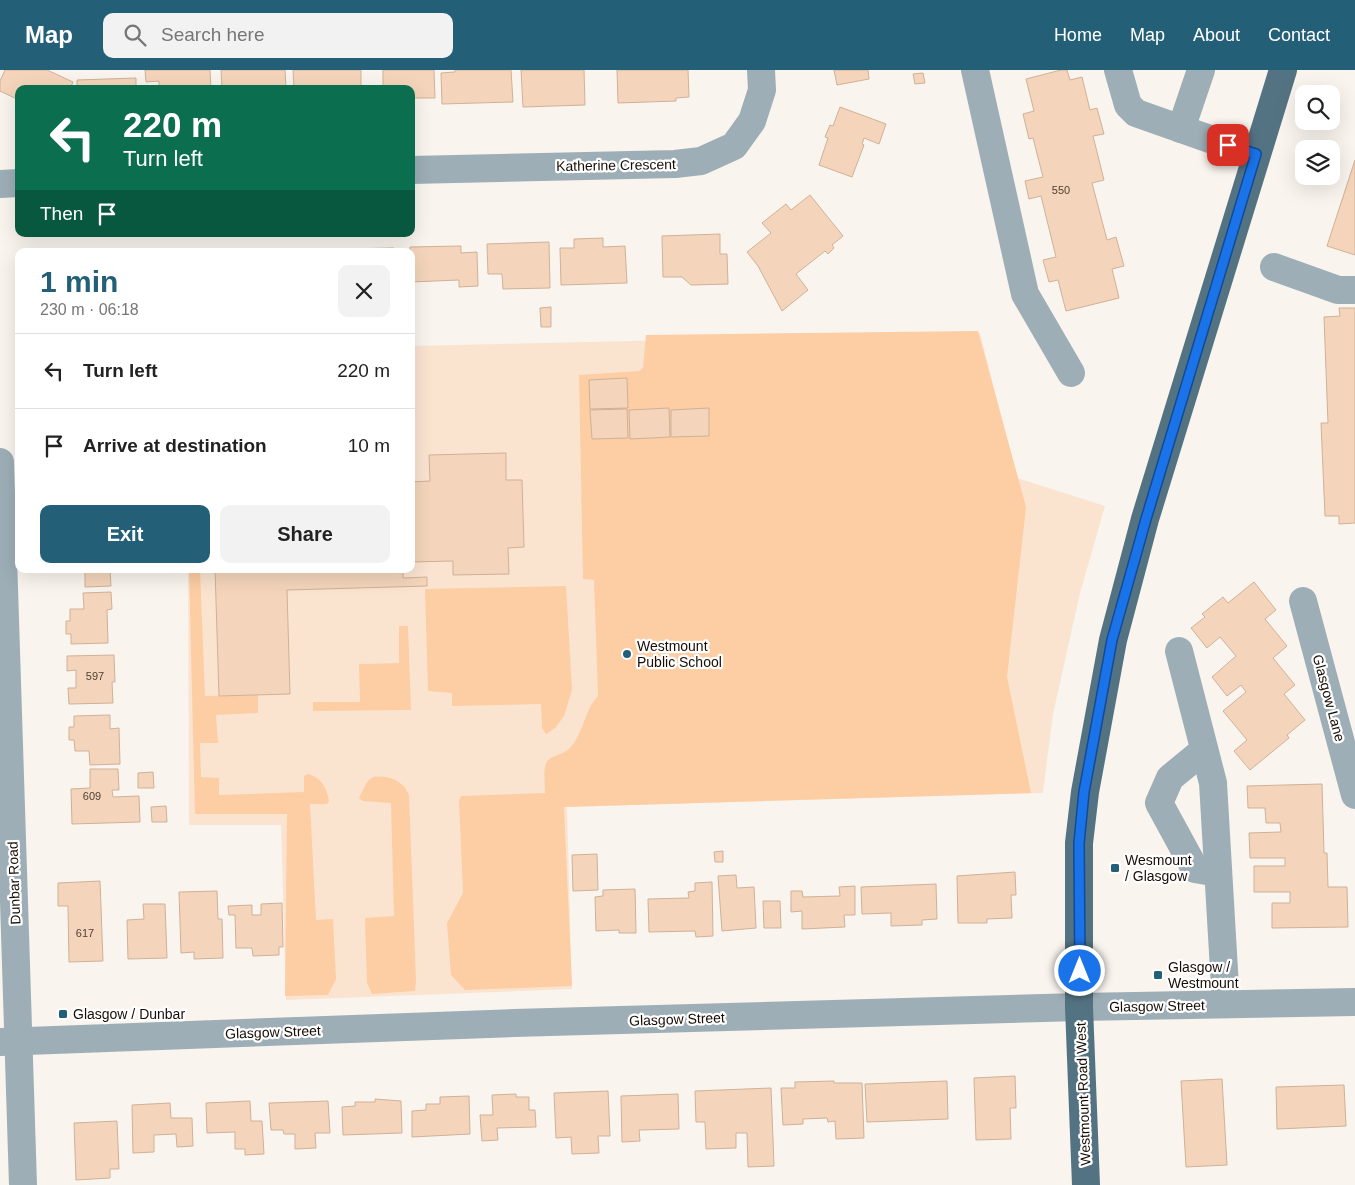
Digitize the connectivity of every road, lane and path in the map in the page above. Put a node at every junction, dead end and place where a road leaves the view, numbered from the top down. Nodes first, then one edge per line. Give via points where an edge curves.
1 (761, 70) edge
2 (975, 70) edge
3 (1118, 70) edge
4 (1201, 70) edge
5 (1283, 70) edge
6 (1181, 129) junction
7 (1256, 154) junction
8 (415, 170) edge
9 (15, 183) edge
10 (0, 184) edge
11 (1274, 267) dead end
12 (1355, 290) edge
13 (1071, 374) dead end
14 (0, 462) edge
15 (1303, 601) dead end
16 (1179, 651) dead end
17 (4, 680) edge
18 (1204, 750) junction
19 (1355, 795) edge
20 (1218, 873) junction
21 (1355, 1002) edge
22 (1226, 1004) junction
23 (1080, 1007) junction
24 (9, 1042) edge
25 (23, 1185) edge
26 (1086, 1185) edge

1 - 8 street, Katherine Crescent via 762,90 752,121 734,146 701,161
2 - 13 street via 1026,294
3 - 6 street via 1128,105 1136,113
4 - 6 street
5 - 7 main road, Westmount Road West
6 - 7 street
7 - 23 main road, Westmount Road West via 1112,640 1084,792 1079,843
9 - 10 street
11 - 12 street via 1338,290
14 - 17 street, Dunbar Road
15 - 19 street, Glasgow Lane
16 - 18 street
17 - 24 street, Dunbar Road
18 - 20 street via 1212,783
18 - 20 street via 1170,778 1159,803 1195,869
20 - 22 street
21 - 22 street, Glasgow Street
22 - 23 street, Glasgow Street
23 - 24 street, Glasgow Street
23 - 26 main road, Westmount Road West
24 - 25 street, Dunbar Road

